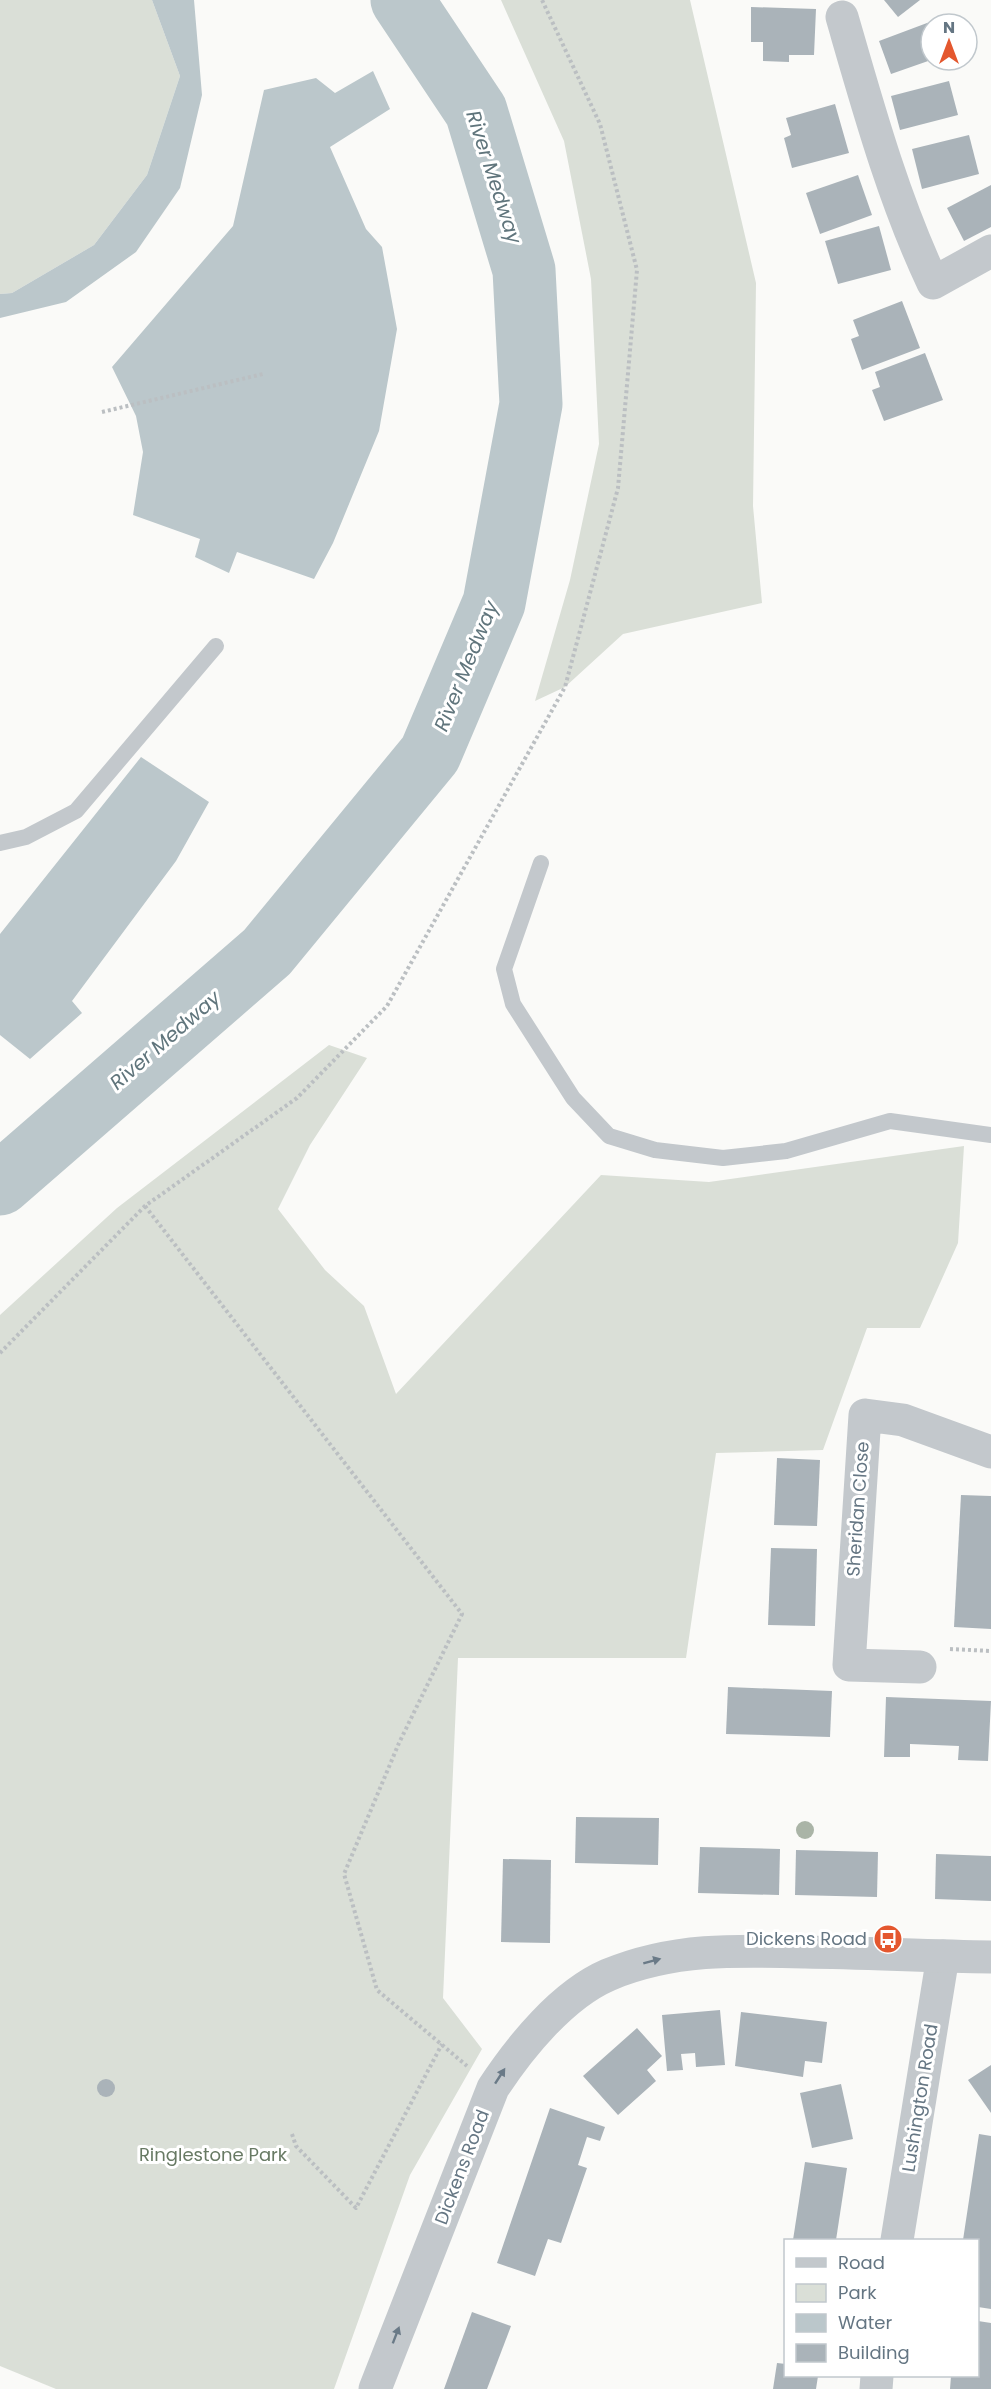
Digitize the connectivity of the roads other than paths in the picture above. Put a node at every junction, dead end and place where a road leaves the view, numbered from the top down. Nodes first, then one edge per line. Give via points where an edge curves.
1 (842, 17) dead end
2 (991, 251) edge
3 (216, 646) dead end
4 (0, 843) edge
5 (541, 863) dead end
6 (991, 1135) edge
7 (991, 1452) edge
8 (921, 1667) dead end
9 (943, 1956) junction
10 (991, 1957) edge
11 (897, 2239) edge
12 (375, 2389) edge

1 - 2 street via 911,235 933,283
3 - 4 lane via 76,811 26,837
5 - 6 lane via 504,969 513,1004 573,1098 609,1136 655,1150 723,1158 786,1151 890,1121
7 - 8 street, Sheridan Close via 903,1420 865,1415 849,1665
9 - 10 street, Dickens Road
9 - 11 street, Lushington Road
12 -> 9 street, Dickens Road via 493,2088 515,2054 568,2002 606,1976 680,1953 719,1950

